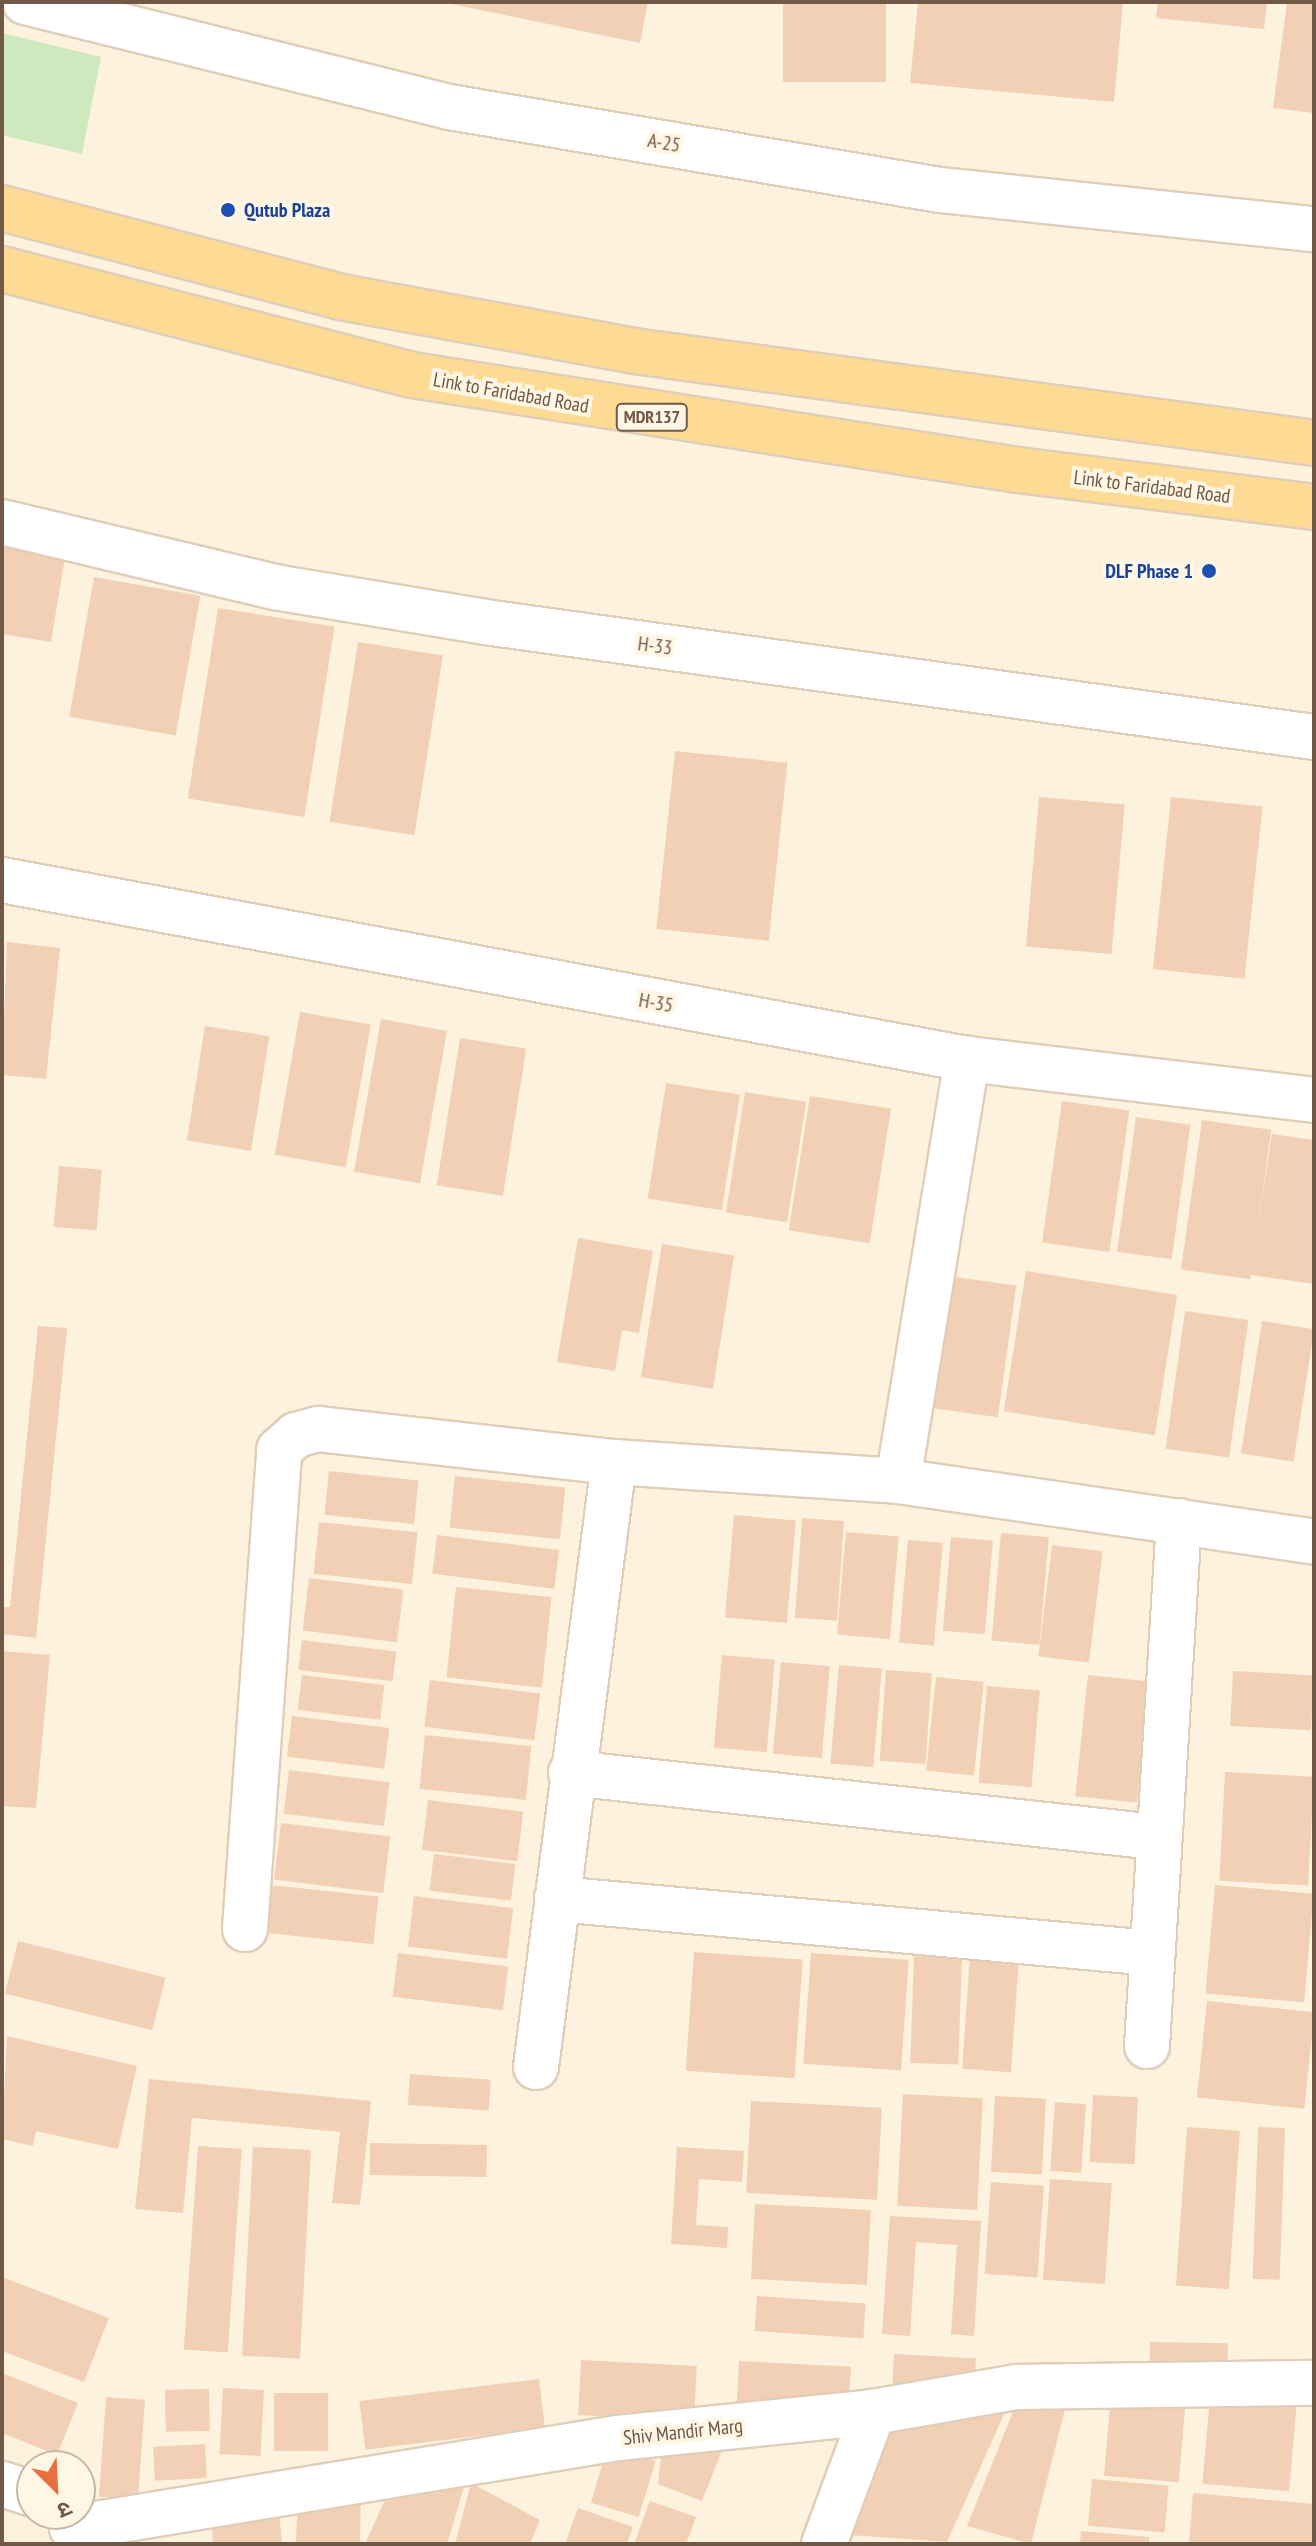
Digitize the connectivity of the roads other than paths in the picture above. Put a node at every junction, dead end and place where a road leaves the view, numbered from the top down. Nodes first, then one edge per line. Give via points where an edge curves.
1 (25, 2) edge
2 (2, 208) edge
3 (1314, 229) edge
4 (2, 269) edge
5 (1314, 443) edge
6 (1314, 507) edge
7 (2, 522) edge
8 (1314, 737) edge
9 (2, 880) edge
10 (967, 1059) junction
11 (1314, 1100) edge
12 (614, 1462) junction
13 (898, 1481) junction
14 (1179, 1521) junction
15 (1314, 1542) edge
16 (571, 1773) junction
17 (1155, 1837) junction
18 (557, 1899) junction
19 (245, 1929) dead end
20 (1152, 1953) junction
21 (1147, 2046) dead end
22 (536, 2067) dead end
23 (1314, 2383) edge
24 (873, 2412) junction
25 (96, 2525) edge
26 (824, 2544) edge

1 - 3 street, A-25 via 449,107 940,190
2 - 5 main road via 341,297 634,351
4 - 6 main road, Link to Faridabad Road / MDR137 via 412,375 1018,470
7 - 8 street, H-33 via 274,587 470,620
9 - 10 street, H-35
10 - 11 street, H-35
10 - 13 street
12 - 13 street
12 - 16 street
12 - 19 street via 319,1429 279,1450
13 - 14 street
14 - 15 street
14 - 17 street
16 - 17 street
16 - 18 street
17 - 20 street
18 - 20 street
18 - 22 street
20 - 21 street
23 - 24 street, Shiv Mandir Marg via 1016,2387
24 - 25 street, Shiv Mandir Marg via 618,2438
24 - 26 street

